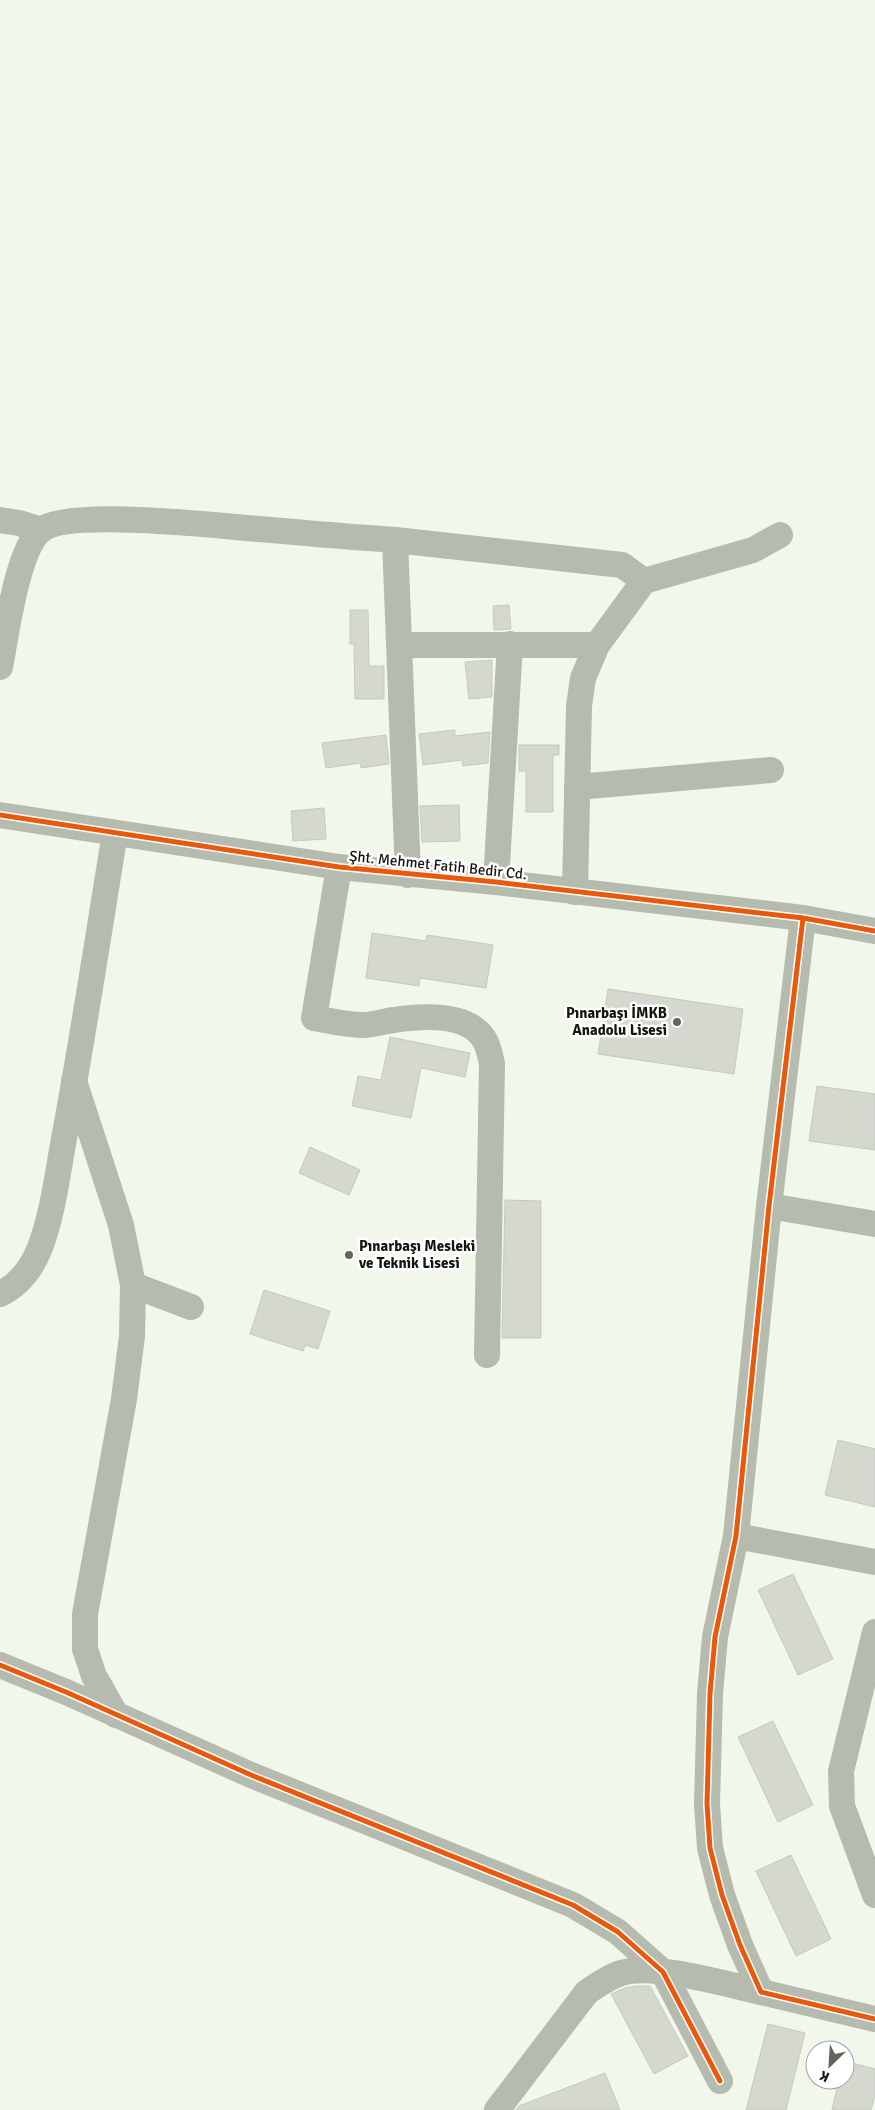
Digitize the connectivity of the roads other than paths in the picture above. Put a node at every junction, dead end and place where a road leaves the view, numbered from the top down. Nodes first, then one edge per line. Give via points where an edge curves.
1 (0, 520) edge
2 (41, 530) junction
3 (780, 536) dead end
4 (395, 540) junction
5 (644, 581) junction
6 (510, 644) junction
7 (399, 645) junction
8 (597, 645) junction
9 (0, 667) edge
10 (771, 770) dead end
11 (577, 787) junction
12 (0, 815) edge
13 (115, 833) junction
14 (338, 867) junction
15 (408, 875) junction
16 (496, 882) junction
17 (575, 892) junction
18 (803, 918) junction
19 (875, 931) edge
20 (74, 1081) junction
21 (769, 1206) junction
22 (875, 1224) edge
23 (133, 1284) junction
24 (0, 1294) edge
25 (191, 1307) dead end
26 (487, 1355) dead end
27 (736, 1536) junction
28 (875, 1562) edge
29 (875, 1632) edge
30 (0, 1665) edge
31 (116, 1715) junction
32 (875, 1895) edge
33 (663, 1972) junction
34 (761, 1992) junction
35 (875, 2019) edge
36 (720, 2081) dead end
37 (497, 2110) edge

1 - 2 street via 19,522
2 - 4 street via 71,522 130,519
2 - 9 street via 30,545 19,574
3 - 5 street via 753,550
4 - 5 street via 622,565
4 - 7 street
5 - 8 street
6 - 7 street
6 - 8 street
6 - 16 street
7 - 15 street
8 - 11 street via 583,678 579,706
10 - 11 street
11 - 17 street
12 - 13 street, Şht. Mehmet Fatih Bedir Cd.
13 - 14 street, Şht. Mehmet Fatih Bedir Cd.
13 - 20 street
14 - 15 street, Şht. Mehmet Fatih Bedir Cd.
14 - 26 street via 314,1018 365,1025 422,1017 446,1019 476,1030 489,1048 492,1064
15 - 16 street, Şht. Mehmet Fatih Bedir Cd.
16 - 17 street, Şht. Mehmet Fatih Bedir Cd.
17 - 18 street, Şht. Mehmet Fatih Bedir Cd.
18 - 19 street, Şht. Mehmet Fatih Bedir Cd.
18 - 21 street
20 - 23 street via 121,1225
20 - 24 street via 49,1216 39,1250 26,1273 13,1287
21 - 22 street
21 - 27 street
23 - 25 street
23 - 31 street via 132,1336 124,1399 85,1614 85,1649 94,1676
27 - 28 street
27 - 34 street via 715,1637 707,1804 710,1848 722,1895
29 - 32 street via 841,1771 842,1806
30 - 31 street
31 - 33 street via 251,1775 573,1905 618,1932
33 - 34 street
33 - 36 street
33 - 37 street via 641,1970 621,1973 605,1979 587,1992
34 - 35 street

